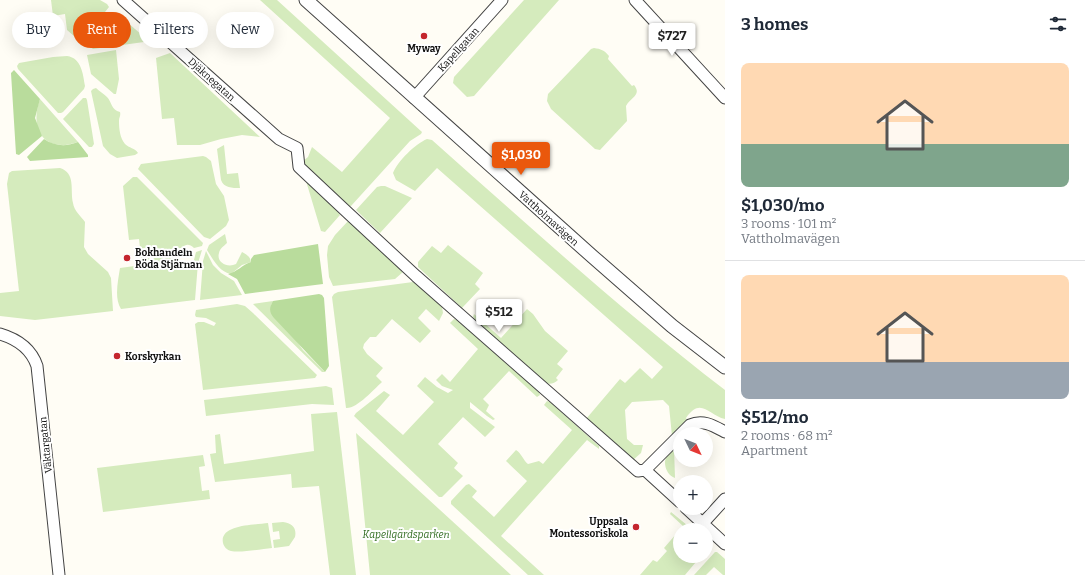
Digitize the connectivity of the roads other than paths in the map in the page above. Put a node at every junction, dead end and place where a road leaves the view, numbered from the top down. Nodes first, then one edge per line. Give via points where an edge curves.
1 (306, 0) edge
2 (502, 0) edge
3 (635, 0) edge
4 (131, 2) edge
5 (414, 98) junction
6 (725, 98) edge
7 (0, 334) edge
8 (725, 367) edge
9 (725, 432) edge
10 (645, 470) junction
11 (673, 496) edge
12 (725, 499) edge
13 (694, 515) edge
14 (703, 523) joint
15 (713, 533) edge
16 (725, 544) edge
17 (59, 575) edge

1 - 5 street, Vattholmavägen
2 - 5 street, Kapellgatan
3 - 6 street
4 - 10 street, Djäknegatan via 279,139 296,148 299,166 416,276 638,471
5 - 8 street, Vattholmavägen via 599,262
7 - 17 street, Väktargatan via 13,338 23,345 33,356 37,366
9 - 10 street via 706,423 694,423
10 - 11 street
12 - 14 street
13 - 14 street
15 - 16 street

